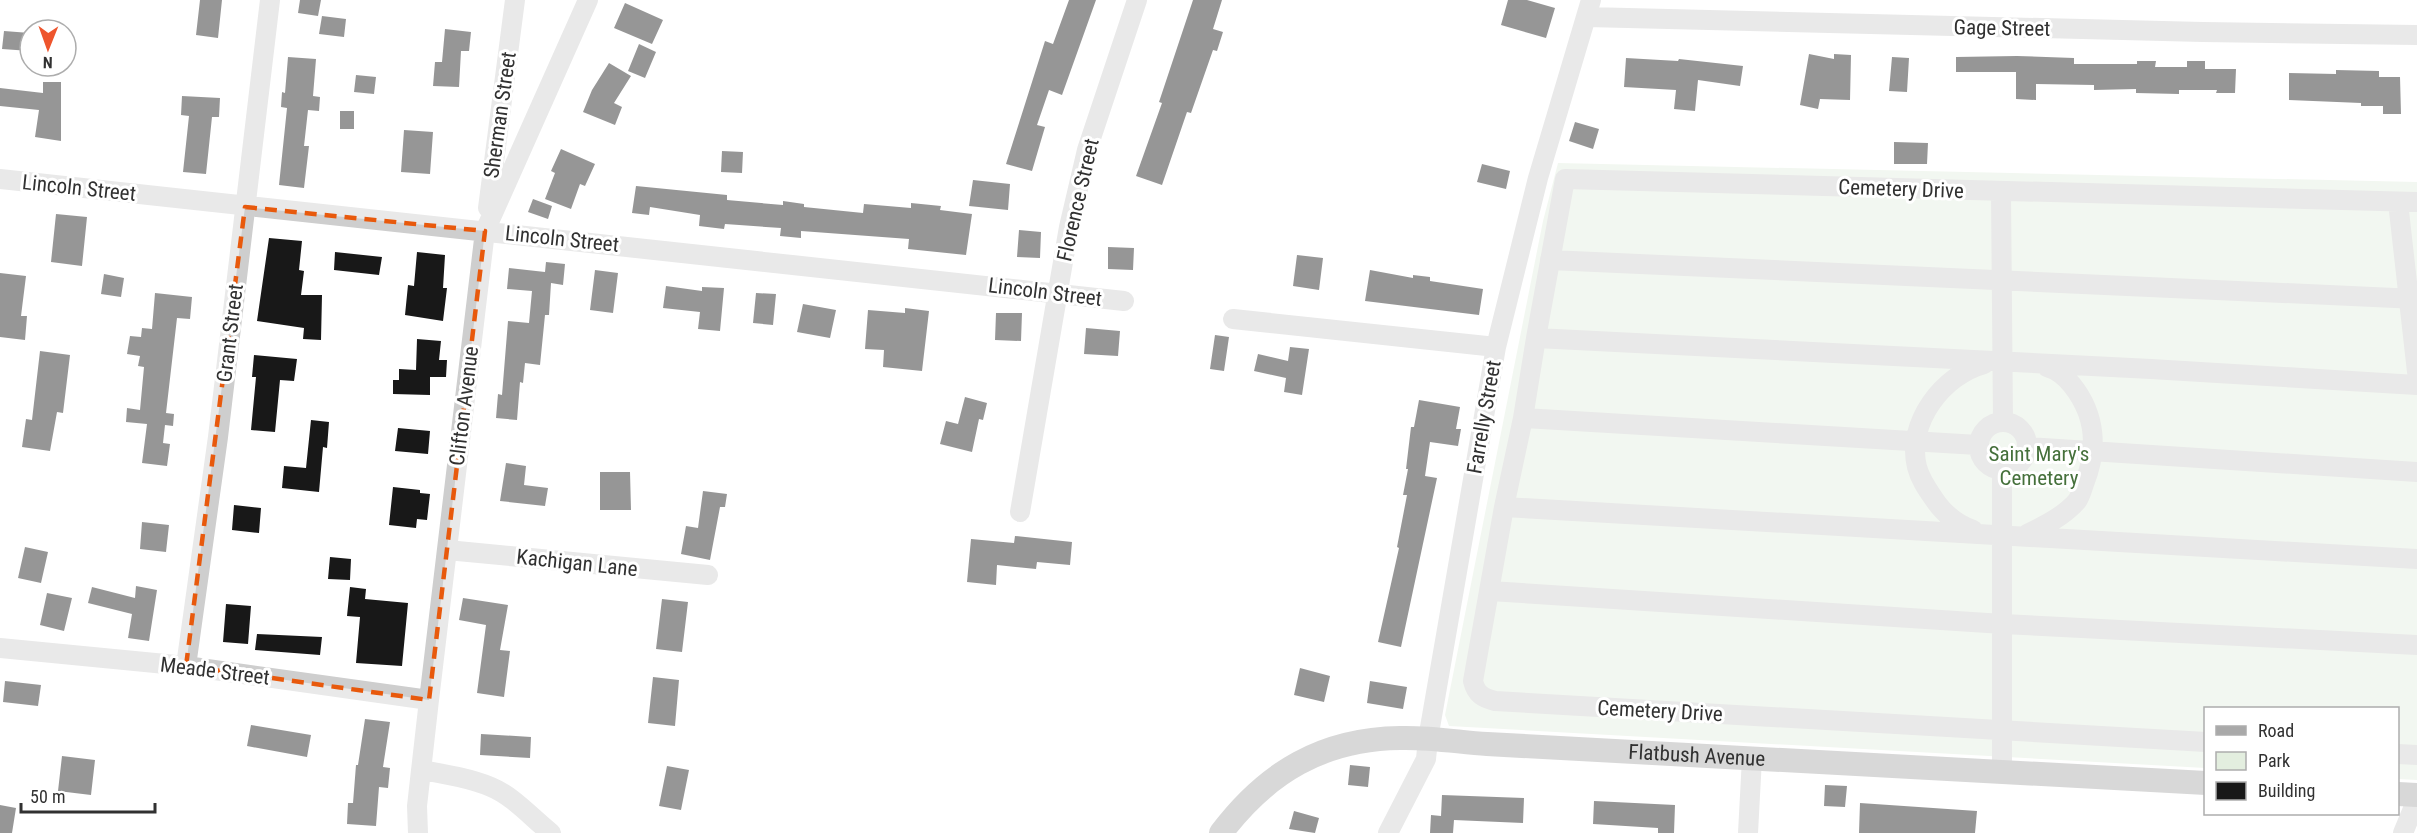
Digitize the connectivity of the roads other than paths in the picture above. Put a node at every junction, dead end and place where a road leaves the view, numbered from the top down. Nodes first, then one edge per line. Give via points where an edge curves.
1 (270, 0) edge
2 (515, 0) edge
3 (588, 0) edge
4 (1137, 0) edge
5 (1589, 9) edge
6 (2417, 35) edge
7 (0, 179) edge
8 (2001, 192) junction
9 (2408, 202) edge
10 (245, 207) junction
11 (485, 231) junction
12 (1550, 260) junction
13 (2002, 279) junction
14 (1059, 293) junction
15 (2413, 299) edge
16 (1124, 301) dead end
17 (1233, 319) dead end
18 (1536, 338) junction
19 (1496, 347) junction
20 (1996, 363) junction
21 (2035, 364) junction
22 (2417, 372) edge
23 (2417, 385) edge
24 (1523, 418) junction
25 (2003, 422) junction
26 (1916, 442) junction
27 (1978, 445) junction
28 (2027, 447) junction
29 (2093, 453) junction
30 (2002, 470) junction
31 (2417, 472) edge
32 (1504, 507) junction
33 (1020, 512) dead end
34 (1994, 534) junction
35 (2025, 535) junction
36 (447, 550) junction
37 (2417, 559) edge
38 (708, 576) dead end
39 (1490, 591) junction
40 (2003, 624) junction
41 (2417, 645) edge
42 (0, 648) edge
43 (186, 666) junction
44 (429, 700) junction
45 (2002, 730) junction
46 (1428, 739) junction
47 (2204, 742) edge
48 (2399, 754) edge
49 (2417, 755) edge
50 (1752, 758) junction
51 (421, 770) junction
52 (2002, 772) junction
53 (2204, 783) edge
54 (2399, 794) edge
55 (2417, 797) edge
56 (418, 833) edge
57 (551, 833) edge
58 (1221, 833) edge
59 (1388, 833) edge
60 (1748, 833) edge
61 (2403, 833) edge

1 - 10 street, Grant Street
2 - 11 street, Sherman Street
3 - 11 street, Clifton Avenue
4 - 14 street, Florence Street via 1086,150
5 - 6 street, Gage Street via 2203,33
5 - 19 street, Farrelly Street via 1538,178
7 - 10 street, Lincoln Street
8 - 9 street, Cemetery Drive
8 - 12 street, Cemetery Drive via 1565,179
8 - 13 street
9 - 15 street, Cemetery Drive
10 - 11 street, Lincoln Street
10 - 43 street, Grant Street
11 - 14 street, Lincoln Street
11 - 36 street, Clifton Avenue
12 - 13 street
12 - 18 street, Cemetery Drive
13 - 15 street
13 - 20 street
14 - 16 street, Lincoln Street
14 - 33 street, Florence Street
15 - 22 street, Cemetery Drive
17 - 19 street
18 - 20 street
18 - 24 street, Cemetery Drive
19 - 46 street, Farrelly Street
20 - 21 street
20 - 25 street
20 - 26 street via 1972,367 1947,385 1935,397 1918,427
21 - 23 street
21 - 29 street via 2064,375 2079,393 2091,421
24 - 26 street
24 - 32 street, Cemetery Drive
25 - 27 street via 1986,429
25 - 28 street via 2020,430
26 - 27 street
26 - 34 street via 1916,466 1943,512 1963,526
27 - 30 street via 1985,463
28 - 29 street
28 - 30 street via 2019,464
29 - 31 street
29 - 35 street via 2078,501 2050,523
30 - 34 street
32 - 34 street
32 - 39 street, Cemetery Drive
34 - 35 street
34 - 40 street
35 - 37 street
36 - 38 street, Kachigan Lane
36 - 44 street, Clifton Avenue
39 - 40 street
39 - 45 street, Cemetery Drive via 1473,681 1479,693 1495,701
40 - 41 street
40 - 45 street
42 - 43 street, Meade Street
43 - 44 street, Meade Street
44 - 51 street, Clifton Avenue
45 - 47 street, Cemetery Drive
45 - 52 street
46 - 50 main road, Flatbush Avenue
46 - 58 main road, Flatbush Avenue via 1375,739 1319,752 1268,784
46 - 59 street, Farrelly Street via 1426,759
48 - 49 street
50 - 52 main road, Flatbush Avenue
50 - 60 street
51 - 56 street, Clifton Avenue
51 - 57 street via 492,787
52 - 53 main road, Flatbush Avenue
54 - 55 main road
55 - 61 street

